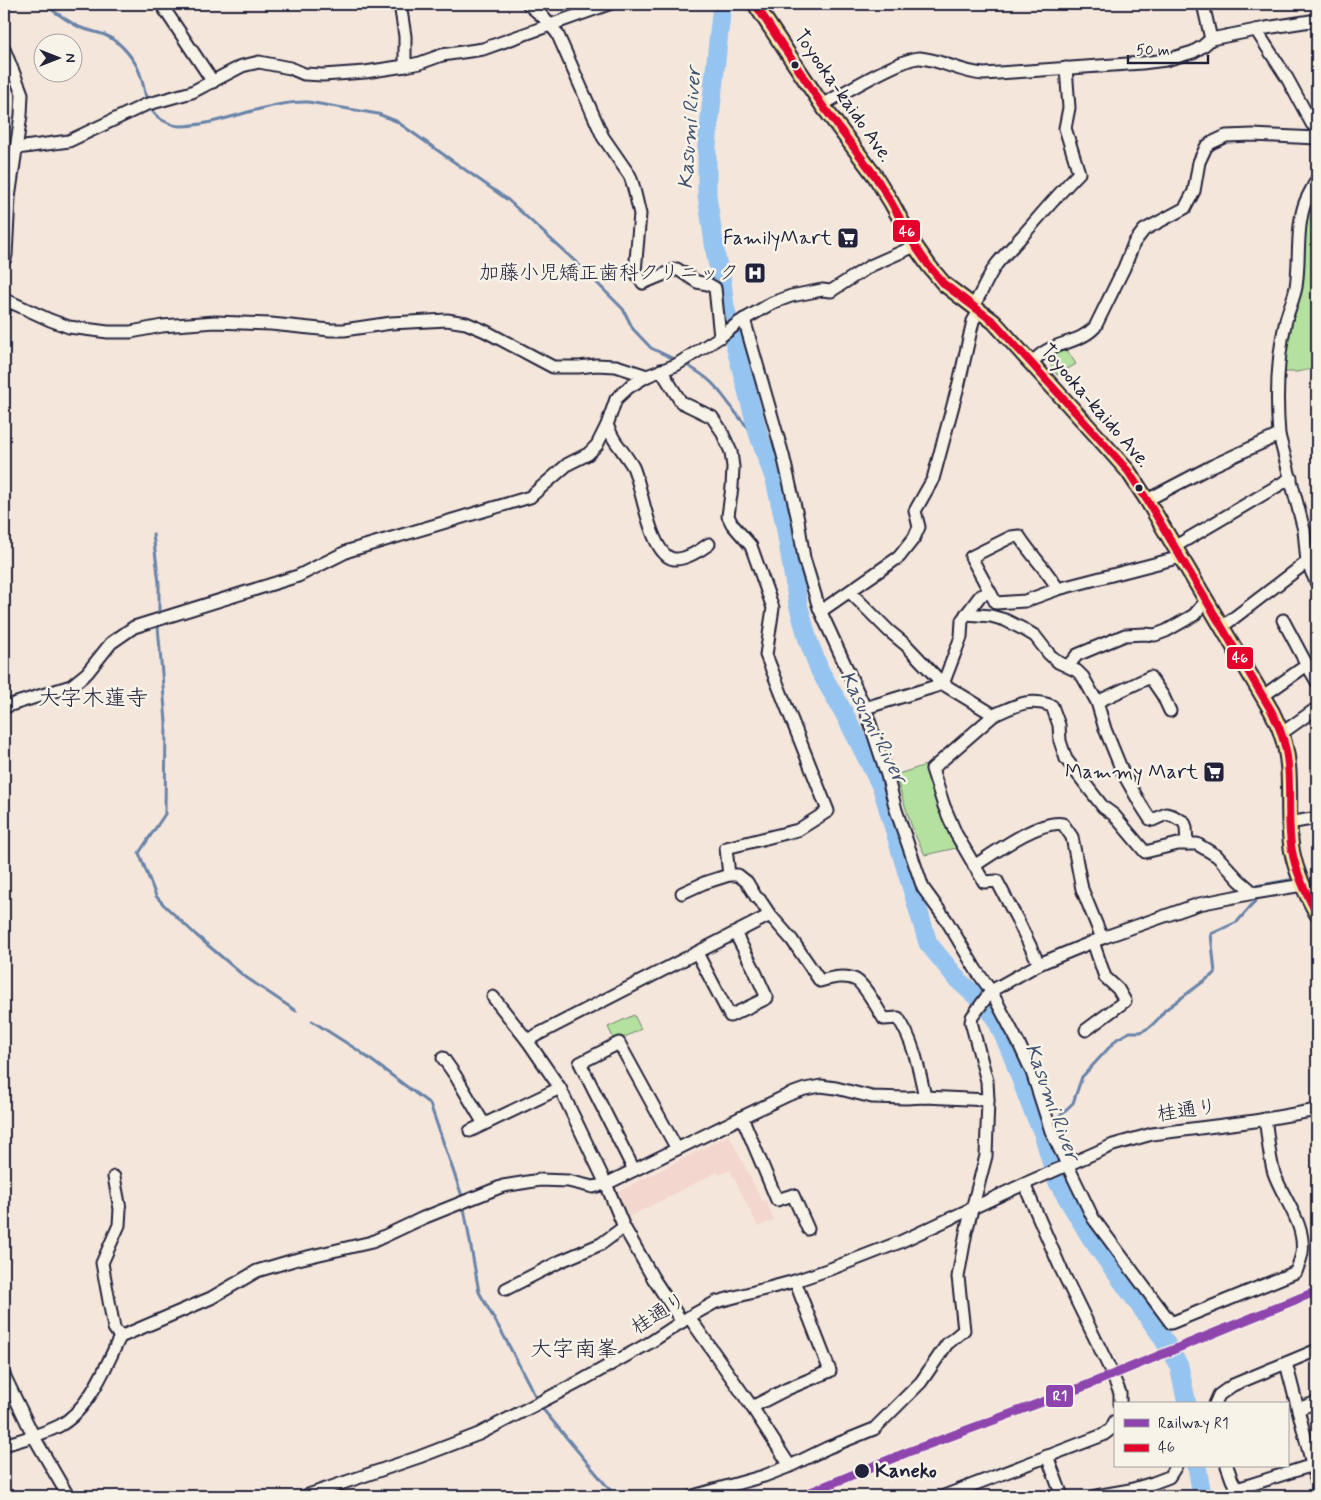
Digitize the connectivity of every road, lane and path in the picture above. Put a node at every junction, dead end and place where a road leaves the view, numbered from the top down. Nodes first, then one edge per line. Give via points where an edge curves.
1 (161, 4) edge
2 (400, 4) edge
3 (528, 4) edge
4 (609, 4) edge
5 (1203, 4) edge
6 (759, 5) edge
7 (1317, 20) edge
8 (550, 24) junction
9 (1256, 30) junction
10 (1211, 39) junction
11 (4, 49) edge
12 (405, 66) junction
13 (1066, 68) junction
14 (213, 82) junction
15 (822, 105) junction
16 (1317, 128) edge
17 (1317, 138) edge
18 (17, 148) junction
19 (1317, 180) edge
20 (914, 246) junction
21 (4, 260) edge
22 (5, 300) edge
23 (976, 309) junction
24 (4, 313) edge
25 (741, 321) junction
26 (722, 335) junction
27 (1032, 363) junction
28 (661, 370) junction
29 (647, 376) junction
30 (607, 425) junction
31 (1280, 435) junction
32 (1291, 478) junction
33 (1147, 500) junction
34 (710, 544) dead end
35 (1177, 552) junction
36 (1307, 562) junction
37 (1317, 584) edge
38 (1058, 589) junction
39 (850, 592) junction
40 (990, 592) junction
41 (1206, 601) junction
42 (821, 611) junction
43 (966, 614) junction
44 (1283, 620) dead end
45 (1222, 627) junction
46 (1307, 665) junction
47 (1068, 666) junction
48 (1317, 682) edge
49 (943, 684) junction
50 (1263, 696) junction
51 (1097, 702) junction
52 (4, 707) edge
53 (865, 708) junction
54 (1317, 708) edge
55 (1170, 711) dead end
56 (994, 715) junction
57 (1282, 734) junction
58 (1317, 818) edge
59 (1290, 823) junction
60 (1187, 844) junction
61 (974, 866) junction
62 (729, 875) junction
63 (1303, 885) junction
64 (682, 893) dead end
65 (1254, 893) junction
66 (1317, 914) edge
67 (770, 915) junction
68 (735, 933) junction
69 (1098, 940) junction
70 (697, 953) junction
71 (1039, 964) junction
72 (991, 991) junction
73 (493, 997) dead end
74 (1086, 1030) dead end
75 (527, 1040) junction
76 (443, 1058) dead end
77 (560, 1088) junction
78 (925, 1097) junction
79 (988, 1100) junction
80 (1317, 1110) edge
81 (742, 1117) junction
82 (1265, 1119) junction
83 (484, 1124) junction
84 (470, 1131) dead end
85 (677, 1149) junction
86 (1067, 1165) junction
87 (634, 1170) junction
88 (114, 1177) dead end
89 (606, 1184) junction
90 (1024, 1184) junction
91 (972, 1208) junction
92 (624, 1227) junction
93 (808, 1229) dead end
94 (795, 1281) junction
95 (506, 1289) dead end
96 (686, 1319) junction
97 (120, 1337) junction
98 (1317, 1350) edge
99 (1286, 1363) junction
100 (4, 1375) edge
101 (1120, 1402) edge
102 (1216, 1402) edge
103 (1317, 1402) edge
104 (752, 1407) junction
105 (1298, 1409) junction
106 (1114, 1422) edge
107 (34, 1437) junction
108 (4, 1445) edge
109 (1047, 1456) junction
110 (1313, 1465) junction
111 (790, 1466) junction
112 (1175, 1468) edge
113 (1228, 1468) edge
114 (1317, 1483) edge
115 (1239, 1493) edge
116 (68, 1496) edge
117 (305, 1496) edge
118 (693, 1496) edge
119 (944, 1496) edge
120 (1062, 1496) edge
121 (1096, 1496) edge

1 - 14 street
2 - 12 street
3 - 8 street
4 - 8 street
5 - 10 street
6 - 15 main road, Toyooka-kaido Ave.
7 - 9 street
8 - 12 street via 483,50 442,55
8 - 26 street via 557,33 603,137 634,185 640,214 635,272 643,282 677,269 697,282 715,288
9 - 10 street
9 - 16 street
10 - 13 street via 1192,52 1166,60
11 - 18 street via 22,94
12 - 14 street via 323,75 304,74 259,62 242,66
13 - 15 street via 974,74 938,62 913,59
13 - 23 street via 1069,108 1065,128 1079,173 995,266
14 - 18 street via 192,92 148,104 69,141
15 - 20 main road, Toyooka-kaido Ave. via 879,183
17 - 27 street via 1246,135 1226,136 1211,143 1199,162 1194,190 1185,208 1144,230 1139,236 1095,326 1088,333 1037,356
18 - 21 street
19 - 31 street via 1304,204 1296,290 1280,352
20 - 23 main road, Toyooka-kaido Ave. via 944,284
20 - 25 street via 870,266 832,291 791,296
22 - 24 street
22 - 29 street via 69,327 108,332 215,322 344,330 447,320 479,328 553,367 616,366
23 - 27 main road, Toyooka-kaido Ave. via 994,322
23 - 39 street via 933,479 915,511 920,527 899,557
25 - 26 street
25 - 42 street via 783,455 804,558
26 - 28 street via 676,365
27 - 33 main road, Toyooka-kaido Ave. via 1128,471
28 - 29 street
28 - 62 street via 681,402 712,417 731,452 733,467 728,516 751,546 774,608 766,655 828,811 798,830 726,848
29 - 30 street via 616,399
30 - 34 street via 633,468 644,509 661,550 675,559
30 - 52 street via 597,445 588,454 568,464 530,497 348,551 298,576 134,628 111,643 87,673 71,686
31 - 32 street
31 - 33 street
32 - 35 street
32 - 36 street via 1304,530
33 - 35 main road, Toyooka-kaido Ave.
35 - 38 street
35 - 41 main road, Toyooka-kaido Ave.
36 - 37 street
36 - 45 street
38 - 40 street via 1025,601 1006,603 996,603
38 - 40 street via 1019,536 971,557
39 - 42 street
39 - 49 street
40 - 43 street via 980,596
41 - 45 main road, Toyooka-kaido Ave.
41 - 47 street via 1194,615 1166,631 1155,635 1125,635 1077,655
42 - 53 street
43 - 47 street via 1006,620 1035,636 1049,654
43 - 49 street
44 - 46 street
45 - 50 main road, Toyooka-kaido Ave.
46 - 48 street
46 - 50 street
47 - 51 street via 1083,677
49 - 53 street
49 - 56 street
50 - 57 main road, Toyooka-kaido Ave.
51 - 55 street via 1150,677
51 - 60 street via 1123,773 1141,805 1150,819 1166,814 1184,822
53 - 72 street via 923,888
54 - 57 street
56 - 60 street via 1031,702 1052,706 1066,760 1103,807 1114,815 1145,852
56 - 61 street via 932,769 950,822
57 - 59 main road, Toyooka-kaido Ave. via 1288,766
58 - 59 street
59 - 63 main road, Toyooka-kaido Ave. via 1292,850
60 - 65 street via 1197,844 1217,856
61 - 69 street via 1022,834 1056,822 1063,824 1072,838 1082,889
61 - 71 street via 984,882 997,881
62 - 64 street
62 - 67 street via 738,875 747,882
63 - 65 street
63 - 66 main road, Toyooka-kaido Ave.
65 - 69 street via 1199,904
67 - 68 street
67 - 78 street via 820,981 844,977 856,980 868,992 884,1019 898,1018 918,1063
68 - 70 street
68 - 70 street via 767,998 730,1016
69 - 71 street
69 - 74 street via 1104,977 1118,989 1125,1001
70 - 75 street
71 - 72 street
72 - 79 street via 971,1022 988,1080
72 - 86 street via 1032,1072 1049,1126
73 - 75 street
75 - 77 street
76 - 83 street
77 - 83 street
77 - 89 street
78 - 79 street
78 - 81 street via 872,1097 820,1086 788,1095
79 - 91 street via 986,1156
80 - 82 street, 桂通り
81 - 85 street
81 - 93 street via 777,1200 793,1195
82 - 86 street, 桂通り via 1142,1136
82 - 86 street via 1274,1172 1296,1217 1302,1240 1296,1272 1171,1323 1093,1218
83 - 84 street
85 - 87 street
85 - 87 street via 619,1043 580,1063
86 - 90 street, 桂通り
87 - 89 street
88 - 97 street via 120,1209 119,1225 102,1263 114,1328
89 - 92 street
89 - 97 street via 593,1187 568,1181 540,1180 503,1186 372,1242 257,1271 211,1298
90 - 91 street, 桂通り
90 - 101 street via 1109,1367 1120,1393
91 - 94 street, 桂通り via 900,1242
91 - 111 street via 958,1277 964,1330 947,1344 921,1382 874,1429
92 - 95 street via 601,1244
92 - 96 street via 653,1278
94 - 96 street, 桂通り via 716,1302
94 - 104 street via 830,1371
96 - 104 street
96 - 117 street, 桂通り via 644,1346 478,1434
97 - 107 street via 85,1403 61,1425
98 - 99 street
99 - 102 street via 1233,1385 1219,1395
99 - 105 street
100 - 107 street
103 - 105 street
104 - 111 street
105 - 110 street
106 - 109 street via 1103,1435
107 - 108 street
107 - 116 street
109 - 119 street
109 - 120 street
110 - 114 street
110 - 115 street
111 - 118 street
112 - 121 street via 1169,1477 1153,1483
113 - 115 street

